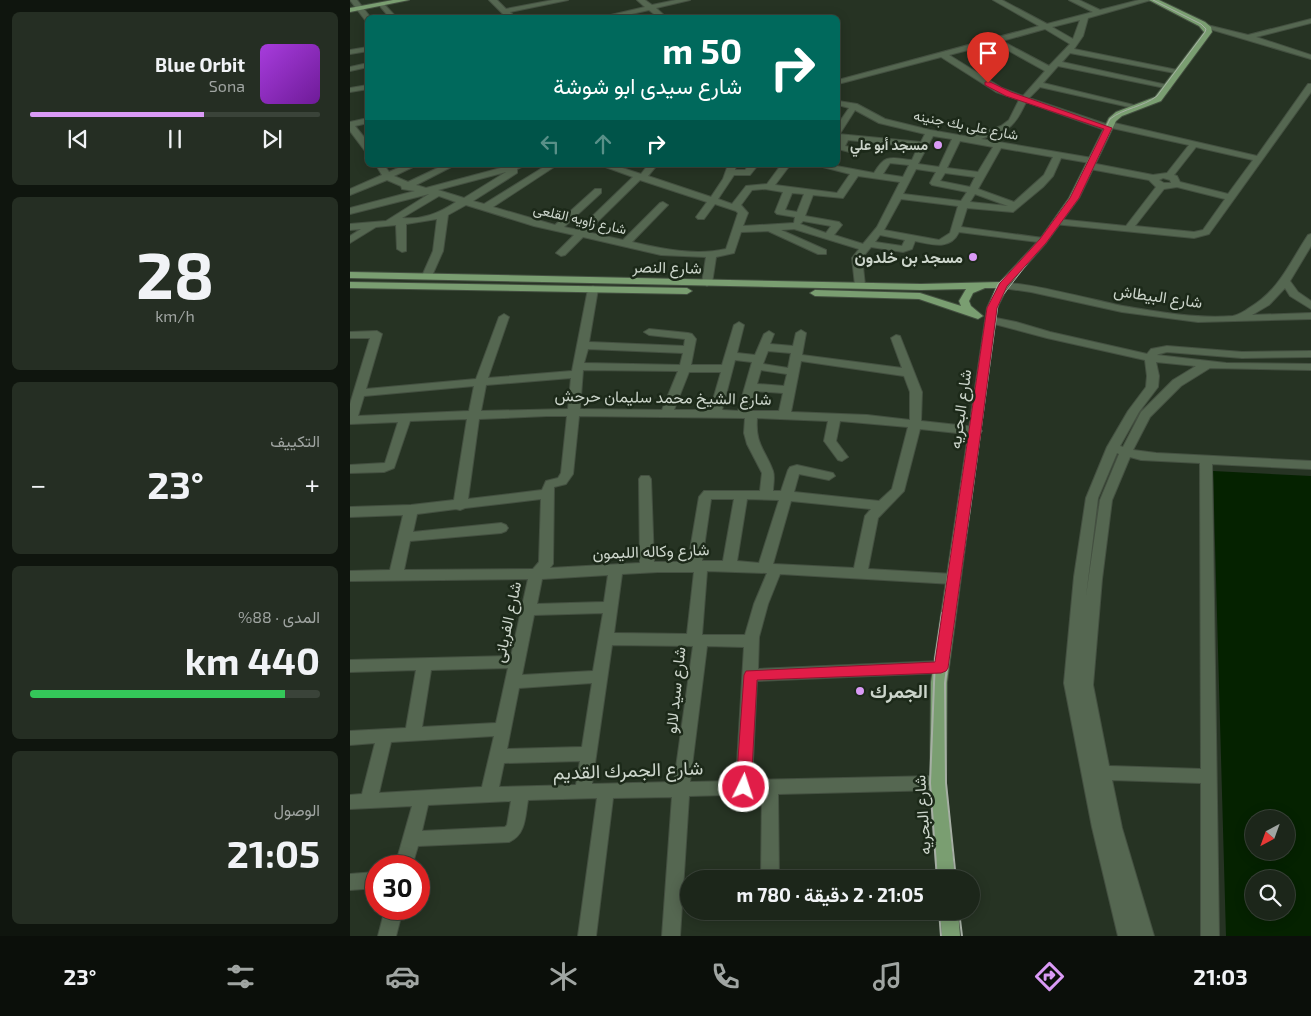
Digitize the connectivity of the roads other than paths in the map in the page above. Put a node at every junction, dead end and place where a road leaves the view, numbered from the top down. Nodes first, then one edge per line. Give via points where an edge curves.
1 (353, 0) edge
2 (405, 0) edge
3 (493, 0) edge
4 (564, 0) edge
5 (641, 0) edge
6 (686, 0) edge
7 (996, 0) edge
8 (1073, 0) edge
9 (1147, 0) edge
10 (1153, 0) edge
11 (381, 4) junction
12 (651, 7) junction
13 (360, 8) junction
14 (350, 10) edge
15 (505, 11) junction
16 (1100, 13) junction
17 (366, 15) edge
18 (391, 15) edge
19 (509, 15) edge
20 (619, 15) edge
21 (660, 15) edge
22 (1085, 17) junction
23 (1311, 21) edge
24 (1047, 27) junction
25 (1207, 27) junction
26 (1247, 37) junction
27 (995, 40) junction
28 (1075, 43) junction
29 (365, 50) edge
30 (1068, 50) junction
31 (350, 52) edge
32 (942, 54) junction
33 (1311, 57) edge
34 (365, 66) edge
35 (1053, 67) junction
36 (350, 69) edge
37 (1177, 72) junction
38 (840, 81) edge
39 (1038, 84) junction
40 (1311, 86) edge
41 (1166, 87) junction
42 (365, 88) edge
43 (350, 90) edge
44 (1080, 93) junction
45 (1024, 99) junction
46 (1071, 99) dead end
47 (840, 103) edge
48 (1063, 104) dead end
49 (854, 106) junction
50 (1138, 107) junction
51 (1054, 109) junction
52 (365, 121) edge
53 (350, 125) edge
54 (1109, 126) junction
55 (930, 133) junction
56 (840, 134) edge
57 (957, 139) junction
58 (968, 140) junction
59 (1195, 143) junction
60 (365, 145) edge
61 (923, 145) junction
62 (998, 146) junction
63 (857, 151) dead end
64 (1058, 156) junction
65 (1260, 159) junction
66 (913, 164) junction
67 (1091, 164) junction
68 (381, 167) edge
69 (409, 167) edge
70 (447, 167) edge
71 (497, 167) edge
72 (515, 167) edge
73 (520, 167) edge
74 (550, 167) edge
75 (610, 167) edge
76 (651, 167) edge
77 (752, 167) edge
78 (784, 167) edge
79 (828, 167) edge
80 (941, 168) junction
81 (731, 169) edge
82 (856, 173) junction
83 (486, 174) junction
84 (981, 175) junction
85 (877, 176) junction
86 (1169, 176) junction
87 (388, 177) junction
88 (640, 177) junction
89 (906, 180) junction
90 (1158, 182) junction
91 (1176, 184) junction
92 (409, 186) junction
93 (767, 187) junction
94 (788, 190) junction
95 (972, 190) junction
96 (425, 191) junction
97 (598, 191) dead end
98 (350, 192) edge
99 (810, 192) junction
100 (438, 194) junction
101 (897, 196) junction
102 (1231, 198) junction
103 (464, 201) junction
104 (714, 201) junction
105 (663, 205) dead end
106 (367, 206) junction
107 (963, 206) junction
108 (485, 208) junction
109 (736, 208) junction
110 (1014, 208) junction
111 (350, 210) edge
112 (443, 214) junction
113 (701, 217) dead end
114 (799, 220) junction
115 (401, 221) junction
116 (1057, 222) junction
117 (381, 223) junction
118 (350, 227) edge
119 (769, 228) junction
120 (556, 229) junction
121 (737, 229) junction
122 (957, 229) junction
123 (1128, 229) junction
124 (879, 232) junction
125 (580, 234) junction
126 (828, 236) junction
127 (1311, 237) edge
128 (911, 238) junction
129 (350, 240) edge
130 (1043, 241) junction
131 (626, 244) junction
132 (866, 246) junction
133 (402, 249) dead end
134 (822, 252) dead end
135 (561, 253) dead end
136 (712, 253) junction
137 (350, 275) edge
138 (427, 276) junction
139 (1286, 282) junction
140 (707, 283) junction
141 (350, 285) edge
142 (860, 285) junction
143 (983, 285) junction
144 (1003, 285) junction
145 (944, 286) junction
146 (593, 289) junction
147 (941, 303) junction
148 (1311, 306) edge
149 (1311, 316) edge
150 (504, 317) dead end
151 (990, 319) junction
152 (1236, 319) junction
153 (739, 325) dead end
154 (649, 332) dead end
155 (800, 333) dead end
156 (769, 334) dead end
157 (350, 335) edge
158 (896, 338) dead end
159 (583, 344) junction
160 (764, 346) junction
161 (689, 350) junction
162 (796, 353) junction
163 (1311, 354) edge
164 (730, 356) junction
165 (1150, 358) junction
166 (757, 362) junction
167 (1206, 365) junction
168 (1311, 367) edge
169 (685, 368) junction
170 (727, 369) junction
171 (577, 370) junction
172 (792, 372) junction
173 (909, 372) junction
174 (482, 382) junction
175 (750, 387) junction
176 (789, 390) junction
177 (359, 392) junction
178 (572, 412) junction
179 (668, 413) junction
180 (715, 414) junction
181 (747, 414) junction
182 (784, 414) junction
183 (474, 415) junction
184 (835, 417) junction
185 (405, 418) junction
186 (350, 420) edge
187 (915, 423) junction
188 (976, 431) junction
189 (1120, 450) junction
190 (842, 457) dead end
191 (1206, 460) junction
192 (1311, 465) edge
193 (350, 469) edge
194 (829, 476) dead end
195 (645, 479) dead end
196 (548, 494) junction
197 (741, 494) junction
198 (766, 495) junction
199 (786, 496) junction
200 (460, 506) junction
201 (882, 506) junction
202 (411, 510) junction
203 (350, 512) edge
204 (501, 528) dead end
205 (405, 537) junction
206 (698, 566) junction
207 (729, 566) junction
208 (647, 568) junction
209 (770, 568) junction
210 (616, 570) junction
211 (536, 574) junction
212 (860, 574) junction
213 (396, 575) junction
214 (350, 576) edge
215 (1088, 578) junction
216 (953, 579) junction
217 (610, 607) junction
218 (528, 610) junction
219 (605, 638) junction
220 (697, 639) junction
221 (752, 641) junction
222 (516, 662) junction
223 (425, 664) junction
224 (350, 666) edge
225 (941, 668) junction
226 (750, 675) junction
227 (599, 678) junction
228 (513, 682) junction
229 (502, 729) junction
230 (413, 734) junction
231 (385, 736) junction
232 (350, 738) edge
233 (588, 754) junction
234 (497, 756) junction
235 (1104, 773) junction
236 (1208, 776) junction
237 (938, 783) junction
238 (770, 786) junction
239 (744, 787) junction
240 (681, 789) junction
241 (583, 791) junction
242 (606, 791) junction
243 (489, 794) junction
244 (522, 794) junction
245 (422, 797) junction
246 (369, 800) junction
247 (350, 802) edge
248 (411, 840) junction
249 (407, 855) edge
250 (770, 870) edge
251 (945, 870) edge
252 (365, 881) edge
253 (350, 882) edge
254 (391, 920) edge
255 (949, 920) edge
256 (387, 936) edge
257 (587, 936) edge
258 (671, 936) edge
259 (951, 936) edge
260 (1127, 936) edge
261 (1145, 936) edge
262 (1210, 936) edge

1 - 13 street
2 - 11 main road
3 - 15 street
4 - 15 street
5 - 12 street
6 - 12 street
7 - 24 street
8 - 16 street
9 - 16 street
10 - 25 main road
11 - 13 main road
11 - 18 street
12 - 20 street
12 - 21 street
13 - 14 main road
13 - 17 street
15 - 19 street
16 - 22 street
22 - 24 street
22 - 28 street
23 - 26 street
24 - 27 street
24 - 28 street
25 - 26 street
25 - 37 main road, شارع البحريه via 1207,34
26 - 33 street
27 - 32 street
27 - 35 street
28 - 30 street
29 - 31 street
30 - 35 street
30 - 37 street
32 - 38 street
32 - 45 street via 999,90
34 - 36 street
35 - 39 street
35 - 41 street
37 - 41 main road, شارع البحريه
39 - 44 street
39 - 45 street
40 - 65 street
41 - 50 main road, شارع البحريه via 1155,100
42 - 43 street
44 - 46 street
44 - 50 street
45 - 51 street
45 - 58 street via 1009,124
47 - 49 street, شارع على بك جنينه
48 - 51 street
49 - 55 street, شارع على بك جنينه via 882,121
49 - 56 street
50 - 54 main road, شارع البحريه via 1119,114
51 - 54 street
52 - 53 street
53 - 60 street
54 - 59 street
54 - 67 main road, شارع البحريه
55 - 57 street, شارع على بك جنينه
55 - 61 street
56 - 61 street
56 - 63 street via 840,147
57 - 58 street, شارع على بك جنينه
57 - 80 street
58 - 62 street, شارع على بك جنينه
59 - 65 street
59 - 86 street
61 - 66 street
62 - 64 street, شارع على بك جنينه
62 - 84 street
64 - 67 street, شارع على بك جنينه
64 - 110 street via 1048,176
65 - 102 street
66 - 80 street
66 - 85 street via 889,160
66 - 89 street
67 - 90 street, شارع على بك جنينه
67 - 116 main road, شارع البحريه via 1074,198
68 - 87 street
69 - 87 street
70 - 92 street
71 - 83 street
72 - 83 street
73 - 103 street
74 - 108 street
75 - 88 street
76 - 88 street
77 - 81 street via 747,172
78 - 93 street
79 - 82 street
80 - 84 street
80 - 95 street via 935,183
81 - 104 street
82 - 85 street
82 - 99 street via 840,196
83 - 96 street
84 - 95 street
85 - 89 street
86 - 90 street via 1158,176
86 - 91 street
87 - 92 street, شارع زاويه القلعى
87 - 98 street
88 - 104 street
88 - 125 street
89 - 101 street
90 - 91 street
90 - 123 street
91 - 102 street
92 - 96 street, شارع زاويه القلعى
92 - 106 street
93 - 94 street
93 - 109 street via 749,188
94 - 99 street
94 - 114 street via 780,212
95 - 107 street
95 - 110 street
96 - 100 street, شارع زاويه القلعى
96 - 106 street
97 - 120 street
99 - 114 street
100 - 103 street, شارع زاويه القلعى
100 - 117 street
101 - 107 street
101 - 124 street
102 - 123 street via 1209,229 1201,234
103 - 108 street, شارع زاويه القلعى
103 - 112 street
104 - 109 street
104 - 113 street
105 - 131 street
106 - 111 street
107 - 110 street
107 - 122 street
108 - 120 street, شارع زاويه القلعى
109 - 121 street via 742,212
112 - 115 street
112 - 138 street via 438,251
114 - 119 street
114 - 126 street
114 - 126 street via 836,224
115 - 117 street
115 - 133 street
116 - 123 street
116 - 130 main road, شارع البحريه
117 - 118 street
117 - 129 street
119 - 121 street
119 - 134 street
120 - 125 street, شارع زاويه القلعى
121 - 136 street, شارع زاويه القلعى via 731,249
122 - 128 street via 944,242
122 - 130 street
124 - 128 street
124 - 132 street
125 - 131 street, شارع زاويه القلعى
125 - 135 street
126 - 132 street
127 - 139 street
128 - 132 street via 908,247 903,249
130 - 144 main road, شارع البحريه
131 - 136 street, شارع زاويه القلعى via 661,252
132 - 142 street via 857,258
136 - 140 street
137 - 138 main road, شارع النصر
138 - 140 main road, شارع النصر
139 - 148 street via 1294,294
139 - 152 street via 1268,302
140 - 142 main road, شارع النصر
141 - 146 main road, شارع النصر
142 - 145 main road, شارع النصر
143 - 144 main road, شارع النصر
143 - 145 main road, شارع النصر
143 - 151 main road via 969,291 964,301 966,307
144 - 151 main road, شارع البحريه via 995,298
144 - 152 street, شارع البيطاش via 1158,314
145 - 147 main road via 948,295
146 - 147 main road, شارع النصر via 909,295
146 - 159 street
147 - 151 main road, شارع النصر
149 - 152 street, شارع البيطاش
150 - 174 street
151 - 165 street via 1046,336
151 - 188 main road, شارع البحريه
153 - 164 street
154 - 161 street via 690,337
155 - 162 street
156 - 160 street
157 - 177 street via 377,334
158 - 173 street
159 - 161 street
159 - 171 street
160 - 162 street
160 - 166 street
161 - 169 street
162 - 172 street
162 - 173 street
163 - 165 street via 1242,355 1167,349 1155,351
164 - 166 street
164 - 170 street
165 - 167 street
165 - 189 street via 1152,387 1134,411
166 - 172 street
166 - 175 street
167 - 168 street
167 - 189 street via 1177,383 1145,415
169 - 170 street
169 - 171 street
169 - 179 street
170 - 180 street
171 - 174 street
171 - 178 street
172 - 176 street
173 - 187 street via 918,402
174 - 177 street
174 - 183 street
175 - 176 street
175 - 181 street
176 - 182 street
177 - 186 street
178 - 179 street, شارع الشيخ محمد سليمان حرحش
178 - 183 street, شارع الشيخ محمد سليمان حرحش
178 - 196 street via 566,474 562,481 549,485
179 - 180 street, شارع الشيخ محمد سليمان حرحش
180 - 181 street, شارع الشيخ محمد سليمان حرحش
181 - 182 street, شارع الشيخ محمد سليمان حرحش
181 - 198 street via 753,444 768,473
182 - 184 street, شارع الشيخ محمد سليمان حرحش
183 - 185 street, شارع الشيخ محمد سليمان حرحش
183 - 200 street
184 - 187 street, شارع الشيخ محمد سليمان حرحش
184 - 190 street via 830,441
185 - 186 street, شارع الشيخ محمد سليمان حرحش
185 - 193 street via 390,465
187 - 188 street, شارع الشيخ محمد سليمان حرحش
187 - 201 street via 898,491
188 - 216 main road, شارع البحريه
189 - 191 street via 1148,456
189 - 215 street via 1092,498
191 - 192 street
191 - 236 street
194 - 199 street via 795,469
195 - 208 street
196 - 200 street
196 - 211 street, شارع الفريانى via 546,561
197 - 198 street
197 - 206 street, شارع سيد لالو via 705,497
197 - 207 street
198 - 199 street
199 - 201 street
199 - 209 street
200 - 202 street
201 - 212 street via 872,516
202 - 203 street
202 - 205 street
204 - 205 street
205 - 213 street
206 - 207 street, شارع وكاله الليمون
206 - 208 street, شارع وكاله الليمون
206 - 220 street, شارع سيد لالو via 694,634
207 - 209 street, شارع وكاله الليمون
208 - 210 street, شارع وكاله الليمون
209 - 212 street, شارع وكاله الليمون
209 - 221 street
210 - 211 street, شارع وكاله الليمون
210 - 217 street
211 - 213 street, شارع وكاله الليمون
211 - 218 street, شارع الفريانى
212 - 216 street, شارع وكاله الليمون
213 - 214 street, شارع وكاله الليمون
215 - 235 street via 1085,685
215 - 260 street via 1072,683 1100,827
216 - 225 main road, شارع البحريه
217 - 218 street
217 - 219 street
218 - 222 street, شارع الفريانى
219 - 220 street
219 - 227 street
220 - 221 street
220 - 240 street, شارع سيد لالو via 700,646
221 - 226 street
222 - 223 street
222 - 228 street, شارع الفريانى
223 - 224 street
223 - 230 street
225 - 226 street
225 - 237 main road, شارع البحريه
226 - 239 street
227 - 228 street
227 - 233 street
228 - 229 street, شارع الفريانى
229 - 230 street
229 - 234 street, شارع الفريانى
230 - 231 street
231 - 232 street
231 - 246 street
233 - 234 street
233 - 241 street
234 - 243 street, شارع الفريانى
235 - 236 street
235 - 261 street via 1114,828
236 - 262 street
237 - 238 street, شارع الجمرك القديم
237 - 251 main road, شارع البحريه
238 - 239 street, شارع الجمرك القديم
238 - 250 street
239 - 240 street, شارع الجمرك القديم
240 - 242 street, شارع الجمرك القديم
240 - 258 street, شارع سيد لالو
241 - 242 street, شارع الجمرك القديم
241 - 244 street, شارع الجمرك القديم
242 - 257 street
243 - 244 street, شارع الجمرك القديم
243 - 245 street, شارع الجمرك القديم
244 - 248 street via 515,828 509,834
245 - 246 street, شارع الجمرك القديم
245 - 248 street
246 - 247 street, شارع الجمرك القديم
248 - 249 street
252 - 253 street
254 - 256 street
255 - 259 main road

